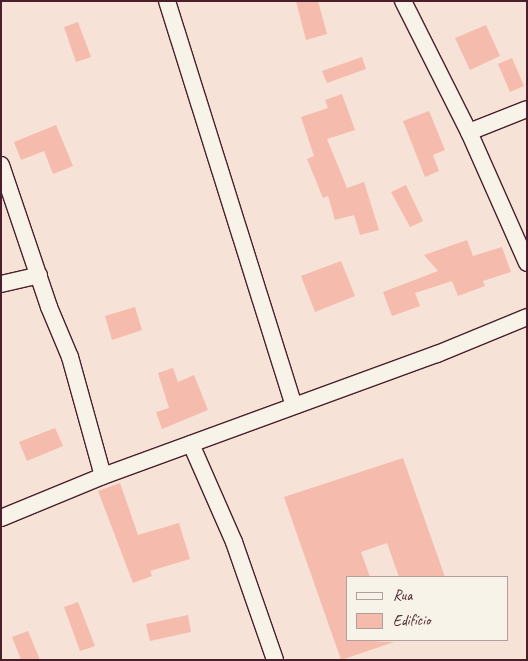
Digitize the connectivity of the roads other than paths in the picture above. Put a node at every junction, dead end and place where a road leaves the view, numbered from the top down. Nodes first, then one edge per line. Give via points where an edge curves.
1 (167, 1) edge
2 (403, 1) edge
3 (527, 109) edge
4 (469, 132) junction
5 (1, 165) edge
6 (527, 263) edge
7 (39, 275) junction
8 (1, 284) edge
9 (527, 317) edge
10 (294, 406) junction
11 (190, 444) junction
12 (103, 476) junction
13 (1, 518) edge
14 (274, 660) edge

1 - 10 street
2 - 4 street
3 - 4 street
4 - 6 street
5 - 7 street
7 - 8 street
7 - 12 street via 70,357
9 - 10 street
10 - 11 street
11 - 12 street
11 - 14 street via 234,542
12 - 13 street

